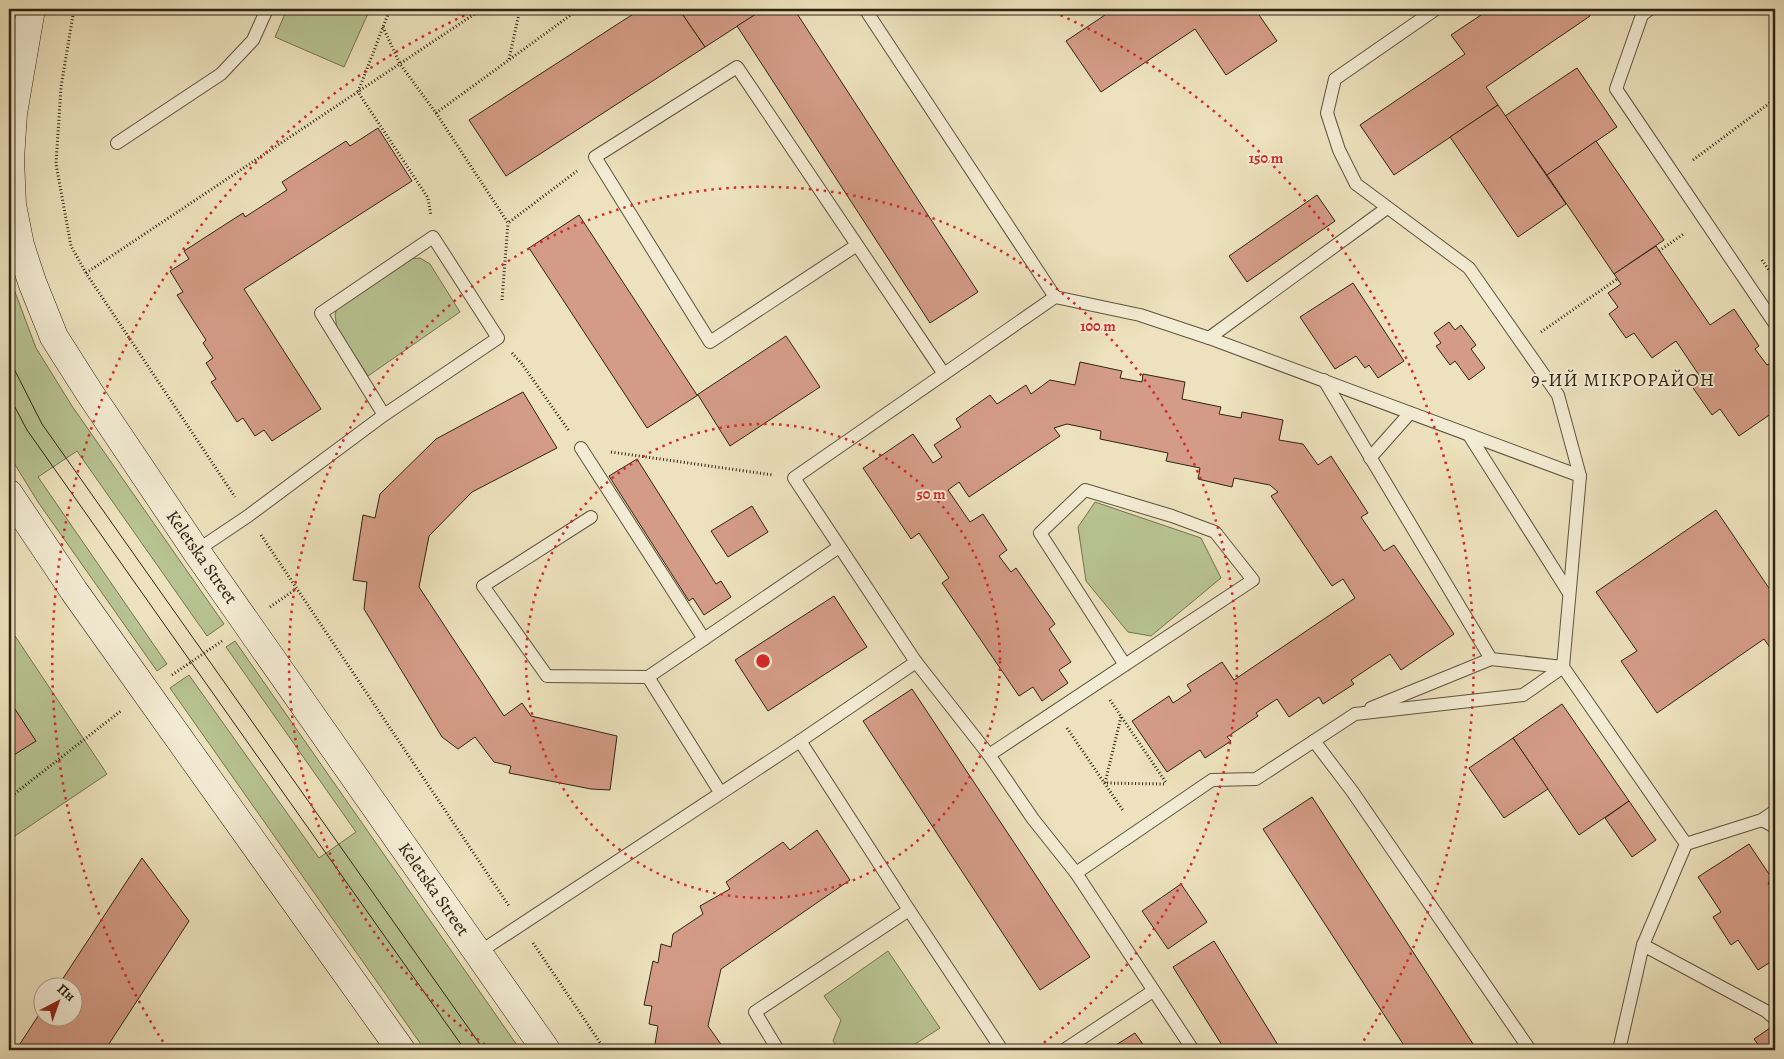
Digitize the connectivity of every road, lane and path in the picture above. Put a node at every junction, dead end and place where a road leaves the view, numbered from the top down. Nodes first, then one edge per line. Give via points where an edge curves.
1 (31, 9) edge
2 (74, 9) edge
3 (267, 9) edge
4 (390, 9) edge
5 (482, 9) edge
6 (520, 9) edge
7 (578, 9) edge
8 (865, 9) edge
9 (1436, 9) edge
10 (1643, 11) edge
11 (383, 27) junction
12 (508, 60) junction
13 (400, 64) junction
14 (358, 92) junction
15 (1775, 99) edge
16 (436, 114) junction
17 (117, 143) dead end
18 (595, 157) junction
19 (1693, 160) dead end
20 (1387, 208) junction
21 (1705, 220) junction
22 (508, 223) junction
23 (433, 237) junction
24 (857, 245) junction
25 (1659, 251) dead end
26 (86, 274) junction
27 (1617, 279) dead end
28 (1055, 297) junction
29 (1775, 324) edge
30 (498, 338) junction
31 (1209, 338) junction
32 (1522, 345) junction
33 (944, 374) junction
34 (1324, 380) junction
35 (1410, 413) junction
36 (384, 415) junction
37 (1469, 435) junction
38 (581, 448) junction
39 (1370, 458) junction
40 (1580, 476) junction
41 (794, 478) junction
42 (9, 494) edge
43 (248, 516) junction
44 (591, 517) dead end
45 (839, 547) junction
46 (196, 550) junction
47 (296, 589) junction
48 (1570, 592) junction
49 (247, 623) junction
50 (704, 639) junction
51 (1491, 659) junction
52 (916, 662) junction
53 (1125, 665) junction
54 (1563, 667) junction
55 (648, 677) junction
56 (1099, 683) junction
57 (148, 692) junction
58 (1055, 711) junction
59 (1355, 714) junction
60 (1121, 717) junction
61 (800, 741) junction
62 (1314, 741) junction
63 (989, 756) junction
64 (1105, 783) junction
65 (1167, 784) junction
66 (720, 792) junction
67 (9, 798) edge
68 (1179, 803) junction
69 (1775, 811) edge
70 (1762, 820) junction
71 (1775, 827) edge
72 (1138, 831) junction
73 (1686, 844) junction
74 (1076, 873) junction
75 (908, 910) junction
76 (521, 924) junction
77 (1643, 945) junction
78 (478, 953) junction
79 (1153, 991) junction
80 (1775, 1019) edge
81 (401, 1050) edge
82 (546, 1050) edge
83 (605, 1050) edge
84 (778, 1050) edge
85 (1002, 1050) edge
86 (1064, 1050) edge
87 (1192, 1050) edge
88 (1530, 1050) edge
89 (1619, 1050) edge

1 - 46 main road, Keletska Street via 13,113 10,159 12,205 20,245 54,337
2 - 26 path via 61,87 56,164 72,246
3 - 17 lane via 253,40 221,74
4 - 11 path
5 - 13 path
6 - 12 path
7 - 12 path
8 - 28 lane
9 - 20 lane via 1335,79 1327,114 1339,150 1356,184
10 - 21 lane via 1616,89
11 - 13 path
11 - 14 path
12 - 16 path
13 - 14 path
13 - 16 path
14 - 23 path via 428,198
14 - 26 path
15 - 19 path
16 - 22 path
18 - 22 path
18 - 24 lane via 738,67
18 - 24 lane via 710,342
20 - 31 lane
20 - 32 lane via 1469,268
21 - 25 path
21 - 29 lane
22 - 30 path
23 - 30 lane
23 - 36 lane via 321,313
24 - 33 lane
26 - 43 path
27 - 32 path
28 - 31 lane via 1140,315
28 - 33 lane
30 - 36 lane
30 - 38 path via 522,364
31 - 34 lane
32 - 40 lane via 1558,395
33 - 41 lane
34 - 35 lane
34 - 39 lane
35 - 37 lane
35 - 39 lane
36 - 43 lane
37 - 40 lane
37 - 48 lane
38 - 41 path
38 - 50 lane
39 - 51 lane
40 - 48 lane
41 - 45 lane
42 - 57 main road via 74,591
43 - 46 lane
43 - 47 path
44 - 55 lane via 483,586 547,676
45 - 50 lane
45 - 52 lane
46 - 49 main road, Keletska Street
47 - 49 path
47 - 76 path
48 - 54 lane
49 - 57 path
49 - 78 main road, Keletska Street
50 - 55 lane
51 - 54 lane
51 - 59 lane
52 - 61 lane
52 - 63 lane
53 - 53 lane via 1040,533 1085,490 1215,532 1253,580
53 - 56 lane
54 - 59 lane via 1523,695
54 - 73 lane
55 - 66 lane
56 - 58 lane
56 - 60 path
57 - 67 path
57 - 81 main road
58 - 63 lane
58 - 64 path
59 - 62 lane
60 - 64 path
60 - 65 path
61 - 66 lane
61 - 75 lane
62 - 68 lane via 1256,779 1212,780
62 - 88 lane
63 - 74 lane
64 - 65 path
64 - 72 path
65 - 68 path
66 - 76 lane
68 - 72 lane
69 - 70 lane
70 - 71 lane
70 - 73 lane
72 - 74 lane
73 - 77 lane
74 - 79 lane
75 - 84 lane via 755,1012
75 - 85 lane
76 - 78 lane
76 - 83 path
77 - 80 lane via 1766,1011
77 - 89 lane
78 - 82 main road, Keletska Street
79 - 86 lane
79 - 87 lane

